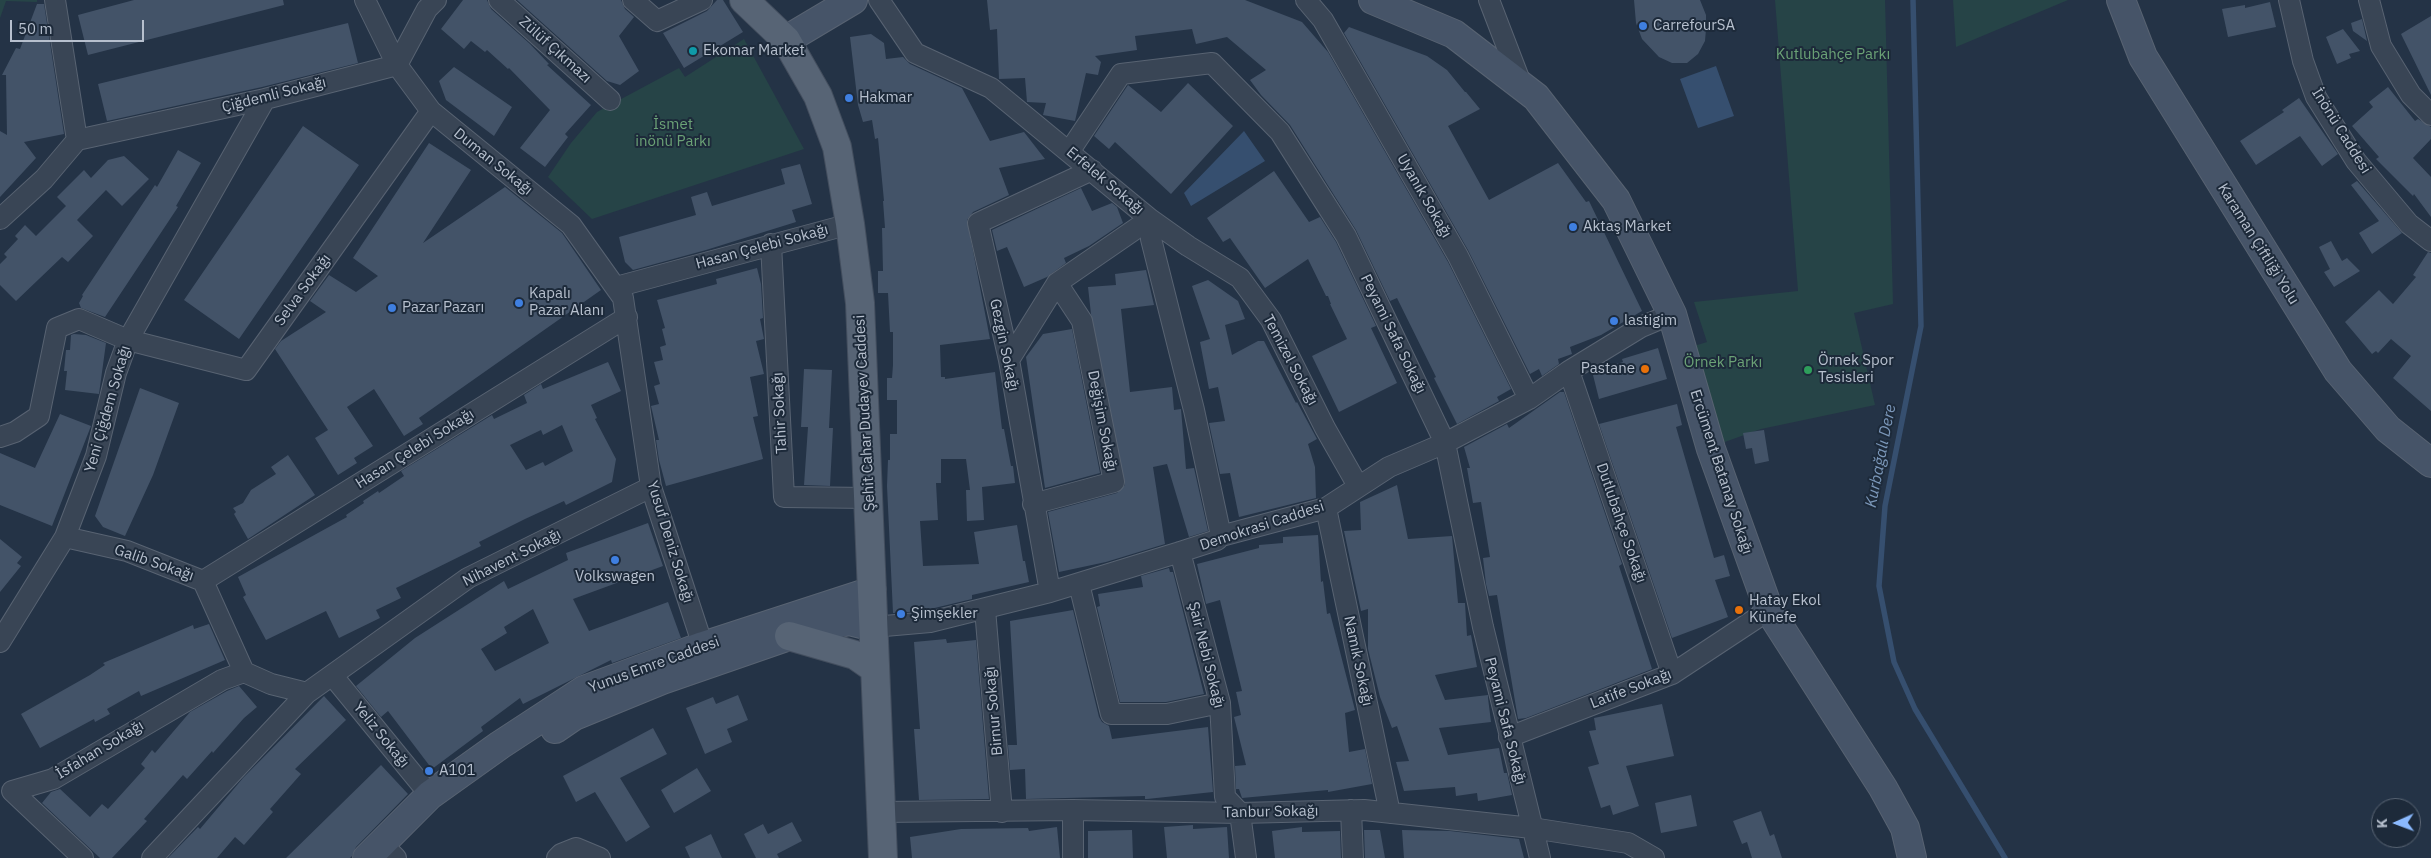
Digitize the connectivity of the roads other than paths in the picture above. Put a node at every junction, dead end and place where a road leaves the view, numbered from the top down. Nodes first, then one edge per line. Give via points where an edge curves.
1 (55, 0) edge
2 (365, 0) edge
3 (436, 0) edge
4 (499, 0) edge
5 (633, 0) edge
6 (702, 0) edge
7 (744, 0) edge
8 (853, 0) edge
9 (879, 0) edge
10 (1306, 0) edge
11 (1373, 0) edge
12 (1489, 0) edge
13 (2121, 0) edge
14 (2140, 0) edge
15 (2289, 0) edge
16 (2370, 0) edge
17 (786, 40) junction
18 (397, 65) junction
19 (1522, 86) junction
20 (265, 99) junction
21 (610, 100) dead end
22 (431, 111) junction
23 (2431, 115) edge
24 (77, 140) junction
25 (1069, 152) junction
26 (1092, 170) junction
27 (0, 219) edge
28 (1150, 219) junction
29 (850, 224) junction
30 (2431, 241) edge
31 (771, 244) junction
32 (1057, 283) junction
33 (616, 287) junction
34 (1672, 314) junction
35 (627, 318) junction
36 (128, 340) junction
37 (1009, 360) junction
38 (1569, 371) junction
39 (1530, 399) junction
40 (0, 437) edge
41 (1445, 443) junction
42 (2431, 443) edge
43 (2431, 463) edge
44 (1358, 486) junction
45 (652, 487) junction
46 (869, 498) junction
47 (1033, 504) junction
48 (1326, 508) junction
49 (1221, 536) junction
50 (65, 537) junction
51 (1180, 552) junction
52 (203, 580) junction
53 (1079, 584) junction
54 (872, 591) junction
55 (1050, 592) junction
56 (986, 609) junction
57 (1769, 610) junction
58 (873, 627) junction
59 (789, 636) junction
60 (0, 642) edge
61 (703, 646) junction
62 (875, 669) junction
63 (244, 672) junction
64 (1672, 674) junction
65 (332, 675) junction
66 (307, 693) junction
67 (1220, 703) junction
68 (1509, 736) junction
69 (6, 791) edge
70 (430, 795) junction
71 (1073, 810) junction
72 (1351, 810) junction
73 (881, 812) junction
74 (1002, 812) junction
75 (1240, 813) junction
76 (1390, 813) junction
77 (1532, 828) junction
78 (384, 856) edge
79 (82, 858) edge
80 (152, 858) edge
81 (557, 858) edge
82 (600, 858) edge
83 (884, 858) edge
84 (1073, 858) edge
85 (1246, 858) edge
86 (1353, 858) edge
87 (1540, 858) edge
88 (1654, 858) edge
89 (1912, 858) edge

1 - 24 street
2 - 18 street, Duman Sokağı
3 - 18 street via 427,10
4 - 21 street, Zülüf Çıkmazı
5 - 6 street via 657,21
7 - 17 main road, Şehit Cahar Dudayev Caddesi
8 - 17 street
9 - 25 street, Erfelek Sokağı via 915,53 991,88
10 - 39 street, Uyanık Sokağı via 1323,20 1458,256
11 - 19 street, Ercüment Batanay Sokağı via 1454,34
12 - 19 street
13 - 43 street, Karaman Çiftliği Yolu via 2143,57 2338,371 2388,429
14 - 42 street via 2165,68 2343,352 2395,415
15 - 30 street, İnönü Caddesi via 2303,61 2316,97 2356,160 2409,224
16 - 23 street via 2380,46 2411,95
17 - 29 main road, Şehit Cahar Dudayev Caddesi via 818,96 837,147
18 - 20 street, Çiğdemli Sokağı
18 - 22 street, Duman Sokağı
19 - 34 street, Ercüment Batanay Sokağı via 1536,97 1616,200
20 - 24 street, Çiğdemli Sokağı
20 - 36 street, Yeni Çiğdem Sokağı
22 - 33 street, Duman Sokağı via 572,225
22 - 36 street, Selva Sokağı via 246,370
24 - 27 street via 44,179
25 - 26 street, Erfelek Sokağı
25 - 41 street, Peyami Safa Sokağı via 1121,74 1212,63 1280,132 1346,236
26 - 28 street, Erfelek Sokağı
26 - 37 street, Gezgin Sokağı via 978,223
28 - 32 street
28 - 44 street, Temizel Sokağı via 1240,278 1271,320
28 - 49 street, Erfelek Sokağı via 1151,239 1194,410
29 - 31 street, Hasan Çelebi Sokağı
29 - 46 main road, Şehit Cahar Dudayev Caddesi via 860,303
31 - 33 street, Hasan Çelebi Sokağı
31 - 46 street, Tahir Sokağı via 784,497
32 - 37 street
32 - 47 street, Değişim Sokağı via 1082,321 1114,482
33 - 35 street, Duman Sokağı via 624,298
34 - 38 street, Demokrasi Caddesi via 1641,327
34 - 57 street, Ercüment Batanay Sokağı via 1711,449
35 - 45 street, Yusuf Deniz Sokağı
35 - 52 street, Hasan Çelebi Sokağı
36 - 40 street via 79,319 57,328 40,416 16,432
36 - 50 street, Yeni Çiğdem Sokağı via 116,374 96,456
37 - 47 street, Gezgin Sokağı
38 - 39 street, Demokrasi Caddesi
38 - 64 street, Dutlubahçe Sokağı
39 - 41 street, Demokrasi Caddesi
41 - 44 street, Demokrasi Caddesi via 1389,467
41 - 68 street, Peyami Safa Sokağı
44 - 48 street, Demokrasi Caddesi
45 - 61 street, Yusuf Deniz Sokağı
45 - 65 street, Nihavent Sokağı via 468,578
46 - 54 main road, Şehit Cahar Dudayev Caddesi
47 - 55 street, Gezgin Sokağı
48 - 49 street, Demokrasi Caddesi
48 - 76 street, Namık Sokağı
49 - 51 street, Demokrasi Caddesi
50 - 52 street, Galib Sokağı via 127,551
50 - 60 street, Yeni Çiğdem Sokağı
51 - 53 street, Demokrasi Caddesi
51 - 67 street, Şair Nebi Sokağı
52 - 63 street, Galib Sokağı
53 - 55 street, Demokrasi Caddesi
53 - 67 street via 1111,714 1168,714
54 - 58 main road, Şehit Cahar Dudayev Caddesi
54 - 61 street, Yunus Emre Caddesi
55 - 56 street, Demokrasi Caddesi
56 - 58 street, Demokrasi Caddesi via 930,622
56 - 74 street, Birnur Sokağı
57 - 64 street, Latife Sokağı
57 - 89 street, Ercüment Batanay Sokağı via 1883,788 1905,828
58 - 59 street, Yunus Emre Caddesi via 849,621
58 - 62 main road, Şehit Cahar Dudayev Caddesi
59 - 62 main road via 855,654
59 - 78 street, Yunus Emre Caddesi via 662,680 574,716 467,787
61 - 70 street, Yunus Emre Caddesi via 584,690
62 - 73 main road, Şehit Cahar Dudayev Caddesi
63 - 66 street via 271,684
63 - 69 street, İsfahan Sokağı via 222,680 53,779
64 - 68 street, Latife Sokağı
65 - 66 street, Nihavent Sokağı
65 - 70 street, Yeliz Sokağı
66 - 80 street, Nihavent Sokağı
67 - 75 street, Şair Nebi Sokağı via 1225,797
68 - 77 street, Peyami Safa Sokağı
69 - 79 street, İsfahan Sokağı
70 - 78 street, Yunus Emre Caddesi
71 - 74 street, Tanbur Sokağı
71 - 75 street, Tanbur Sokağı
71 - 84 street
72 - 75 street, Tanbur Sokağı
72 - 76 street, Tanbur Sokağı
72 - 86 street
73 - 74 street, Tanbur Sokağı
73 - 83 main road, Şehit Cahar Dudayev Caddesi
75 - 85 street
76 - 77 street, Tanbur Sokağı
77 - 87 street, Peyami Safa Sokağı
77 - 88 street, Tanbur Sokağı via 1628,844
81 - 82 street via 576,848

